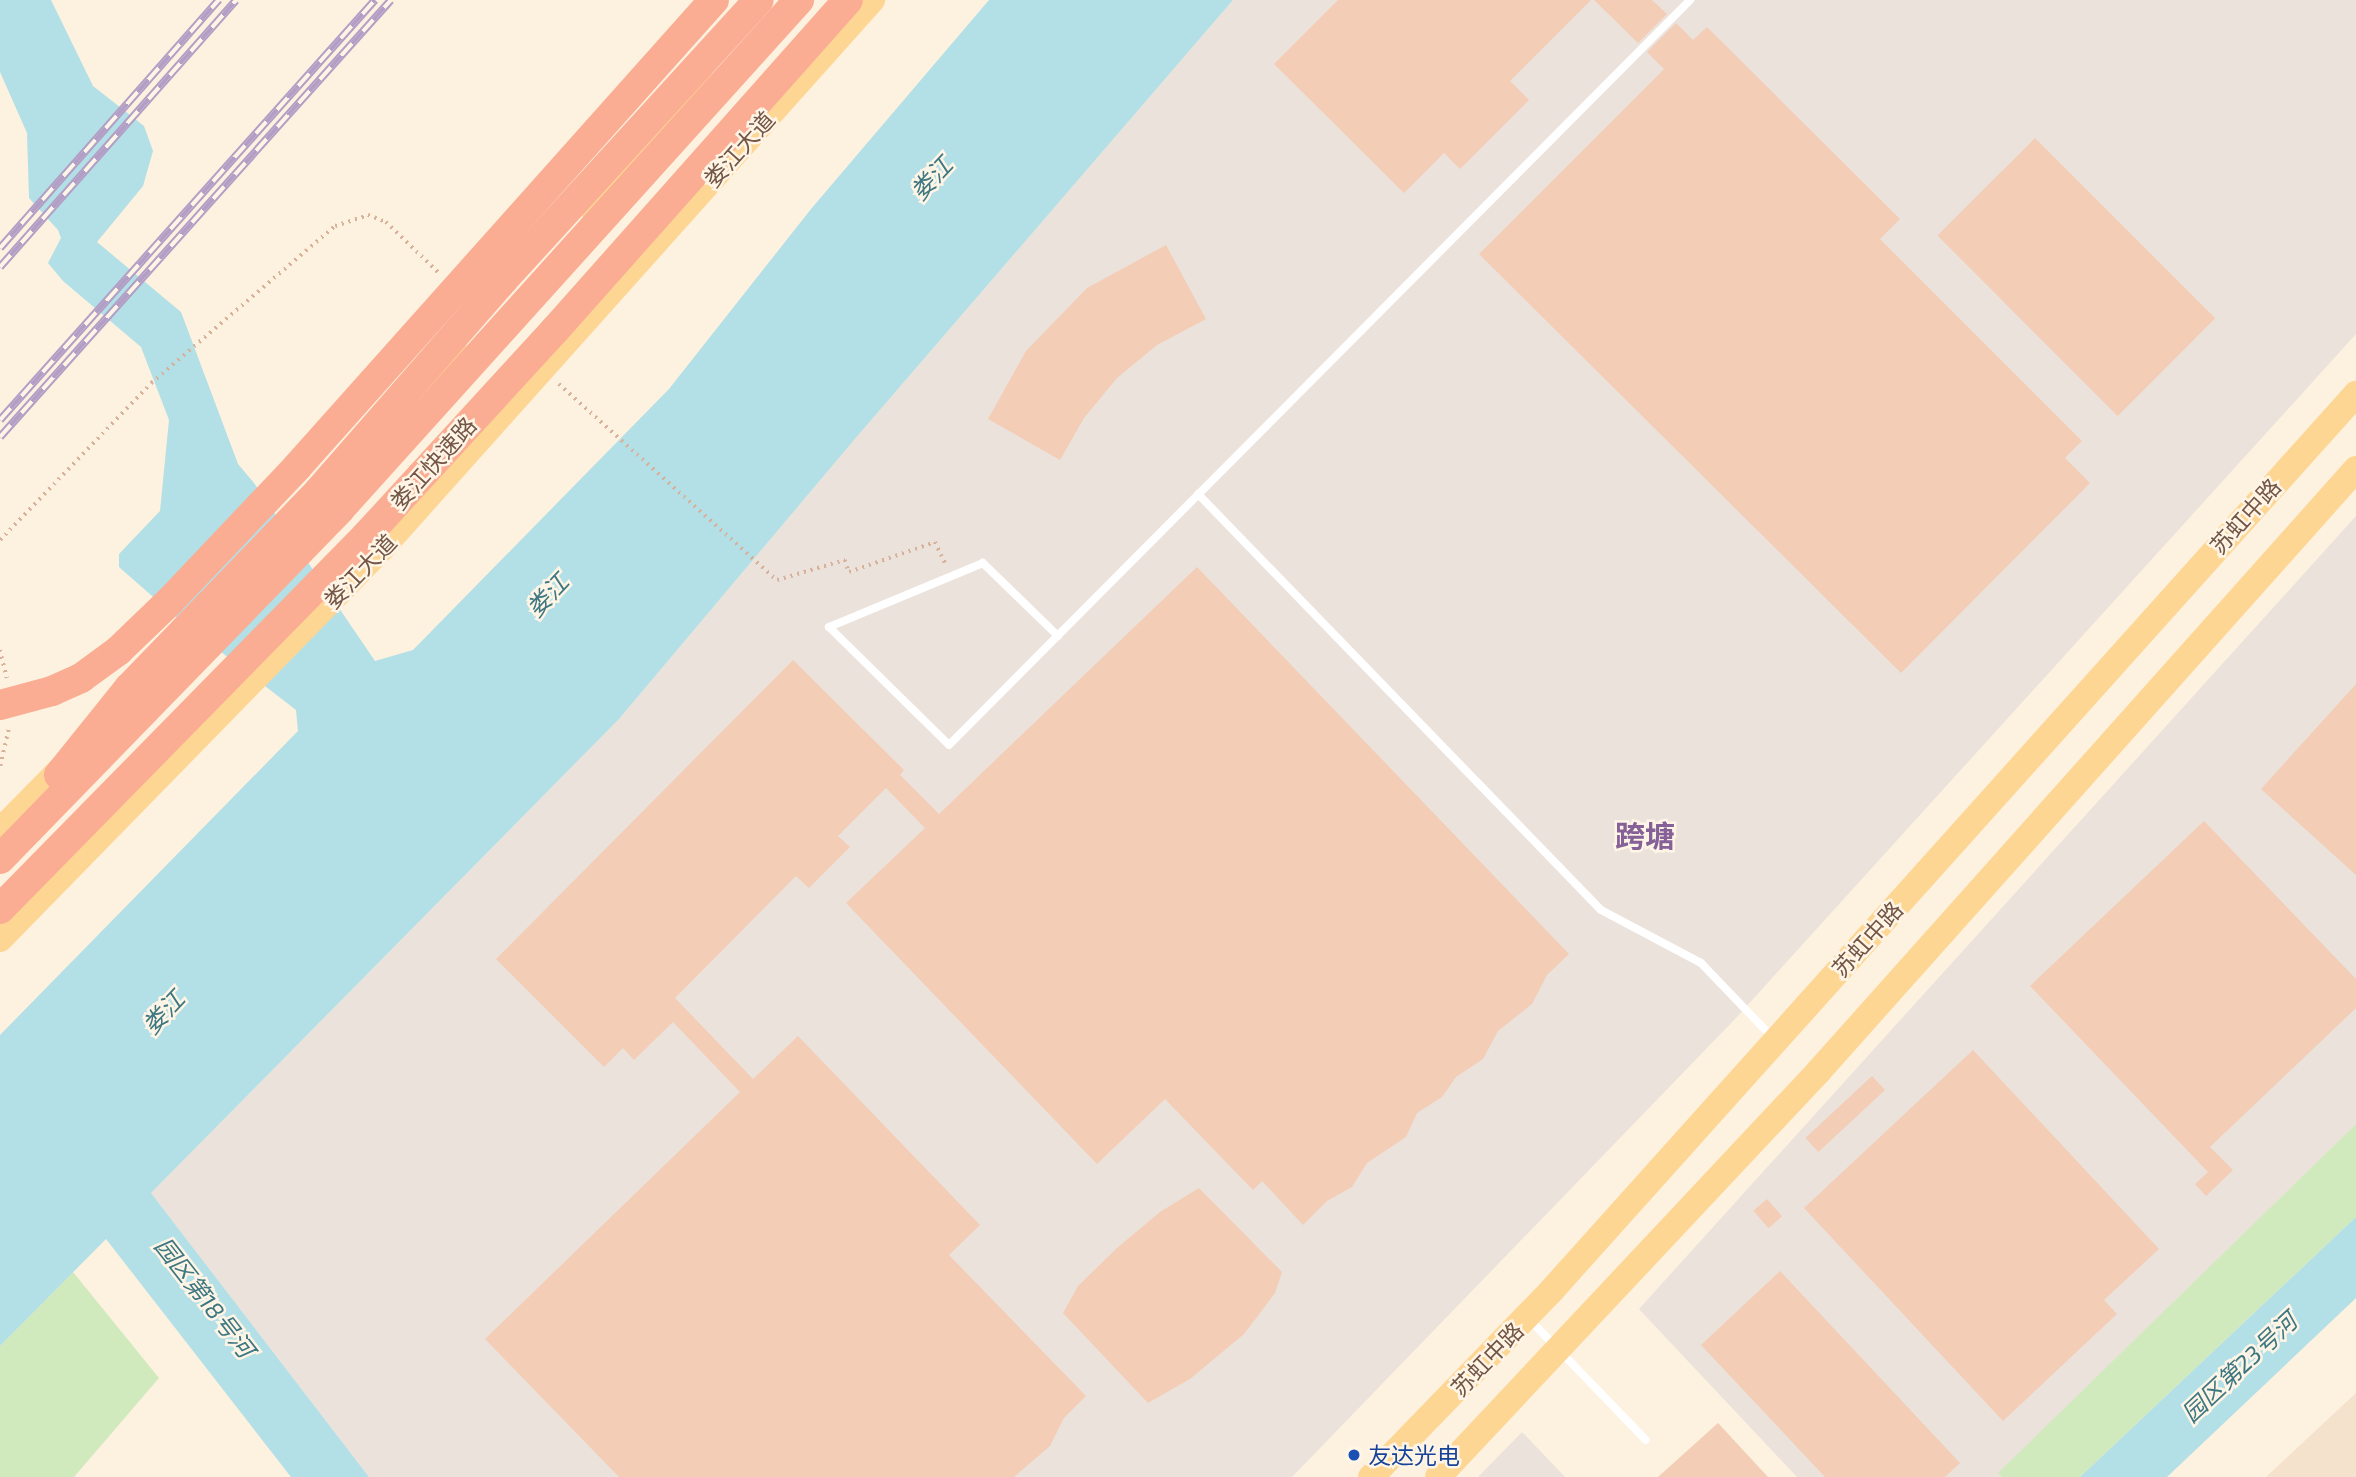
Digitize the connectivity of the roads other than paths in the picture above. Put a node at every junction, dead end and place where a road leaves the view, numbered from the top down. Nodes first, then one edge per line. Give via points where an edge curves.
1 (714, 0) edge
2 (776, 0) edge
3 (799, 0) edge
4 (848, 0) edge
5 (872, 0) edge
6 (1690, 0) edge
7 (753, 6) edge
8 (2356, 394) edge
9 (2356, 469) edge
10 (1198, 495) junction
11 (1058, 636) junction
12 (0, 705) edge
13 (0, 831) edge
14 (0, 849) edge
15 (0, 859) edge
16 (0, 909) edge
17 (0, 939) edge
18 (1775, 1040) junction
19 (1527, 1317) junction
20 (1559, 1351) junction
21 (1646, 1440) dead end
22 (1371, 1477) edge
23 (1438, 1477) edge

1 - 12 highway via 297,467 161,610 81,678
2 - 13 main road via 516,293 296,530
3 - 15 highway, 娄江快速路 via 339,510
4 - 16 highway, 娄江快速路 via 368,535
5 - 17 main road, 娄江大道 via 391,539
6 - 10 lane
7 - 14 highway via 503,280 319,491 129,688
8 - 18 main road, 苏虹中路
9 - 20 main road, 苏虹中路 via 1818,1072
10 - 11 lane
10 - 18 lane via 1601,910 1701,963
11 - 11 lane via 949,745 829,627 983,563
18 - 19 main road, 苏虹中路
19 - 20 lane
19 - 22 main road, 苏虹中路
20 - 21 lane
20 - 23 main road, 苏虹中路

